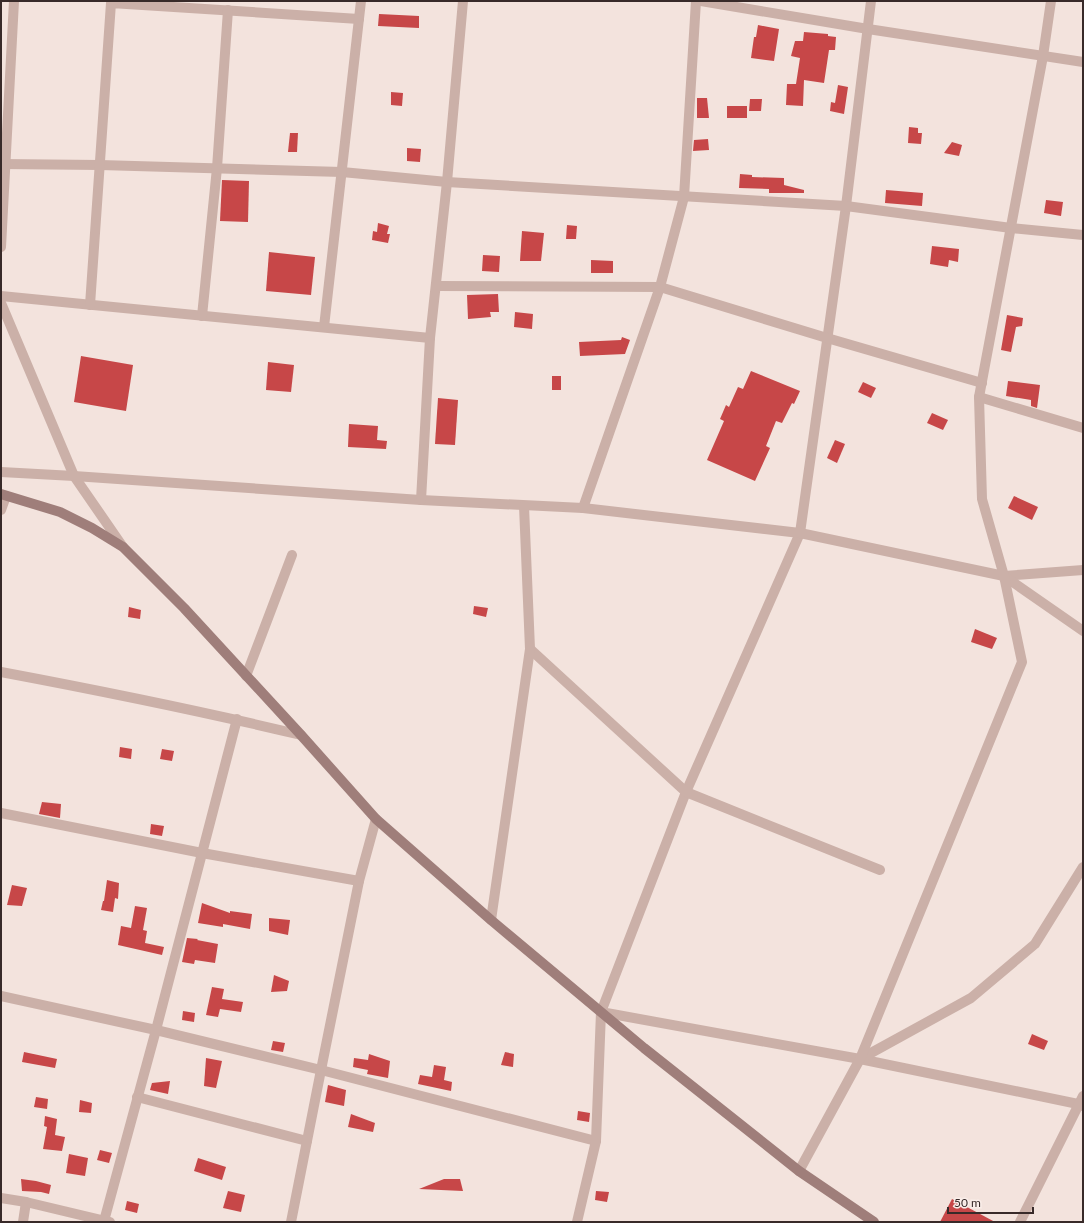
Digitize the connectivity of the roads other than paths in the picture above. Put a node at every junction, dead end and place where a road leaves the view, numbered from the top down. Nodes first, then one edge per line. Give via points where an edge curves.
1 (14, 1) edge
2 (361, 1) edge
3 (463, 1) edge
4 (696, 1) edge
5 (701, 1) edge
6 (871, 1) edge
7 (1051, 1) edge
8 (228, 10) junction
9 (359, 19) junction
10 (868, 29) junction
11 (1043, 56) junction
12 (1083, 62) edge
13 (4, 164) edge
14 (100, 165) junction
15 (217, 168) junction
16 (342, 172) junction
17 (447, 182) junction
18 (684, 197) junction
19 (846, 206) junction
20 (1011, 228) junction
21 (1083, 235) edge
22 (1, 247) edge
23 (436, 286) junction
24 (660, 287) junction
25 (1, 296) edge
26 (1, 303) edge
27 (90, 305) junction
28 (202, 316) junction
29 (324, 327) junction
30 (430, 338) junction
31 (828, 338) junction
32 (982, 383) junction
33 (979, 397) junction
34 (1083, 428) edge
35 (1, 472) edge
36 (74, 476) junction
37 (4, 495) edge
38 (421, 500) junction
39 (524, 506) junction
40 (583, 508) junction
41 (1, 510) edge
42 (800, 533) junction
43 (123, 547) junction
44 (292, 556) dead end
45 (1083, 570) edge
46 (1004, 576) junction
47 (1083, 631) edge
48 (530, 649) junction
49 (1, 672) edge
50 (246, 676) junction
51 (237, 719) junction
52 (301, 735) junction
53 (686, 792) junction
54 (1, 813) edge
55 (376, 819) junction
56 (202, 853) junction
57 (1083, 867) edge
58 (880, 870) dead end
59 (360, 881) junction
60 (490, 920) junction
61 (1, 996) edge
62 (601, 1012) junction
63 (156, 1030) junction
64 (860, 1058) junction
65 (321, 1070) junction
66 (137, 1097) junction
67 (1081, 1102) edge
68 (596, 1141) junction
69 (307, 1142) junction
70 (799, 1172) junction
71 (1, 1198) edge
72 (26, 1202) junction
73 (107, 1221) edge
74 (23, 1222) edge
75 (291, 1222) edge
76 (577, 1222) edge
77 (874, 1222) edge
78 (1020, 1222) edge

1 - 13 street
2 - 9 street
3 - 17 street
4 - 18 street
5 - 10 street
6 - 10 street
7 - 11 street
8 - 9 street
8 - 14 street via 111,3
8 - 15 street
9 - 16 street
10 - 11 street
10 - 19 street
11 - 12 street
11 - 20 street
13 - 14 street
13 - 22 street
14 - 15 street
14 - 27 street
15 - 16 street
15 - 28 street
16 - 17 street
16 - 29 street
17 - 18 street
17 - 23 street
18 - 19 street
18 - 24 street
19 - 20 street
19 - 31 street
20 - 21 street
20 - 32 street
23 - 24 street
23 - 30 street
24 - 31 street
24 - 40 street
25 - 27 street
26 - 36 street
27 - 28 street
28 - 29 street
29 - 30 street
30 - 38 street
31 - 32 street
31 - 42 street
32 - 33 street
33 - 34 street
33 - 46 street via 982,499
35 - 36 street
36 - 38 street
36 - 43 street
37 - 41 street
37 - 43 main road via 60,512
38 - 39 street
39 - 40 street
39 - 48 street
40 - 42 street
42 - 46 street
42 - 53 street
43 - 50 main road via 184,608
44 - 50 street
45 - 46 street
46 - 47 street
46 - 64 street via 1022,662
48 - 53 street
48 - 60 street
49 - 51 street
50 - 52 main road
51 - 52 street
51 - 56 street
52 - 55 main road
53 - 58 street
53 - 62 street
54 - 56 street
55 - 59 street
55 - 60 main road
56 - 59 street
56 - 63 street
57 - 64 street via 1035,944 971,998
59 - 65 street
60 - 62 main road
61 - 63 street
62 - 64 street
62 - 68 street
62 - 70 main road
63 - 65 street
63 - 66 street
64 - 67 street
64 - 70 street
65 - 68 street
65 - 69 street
66 - 69 street
66 - 73 street
67 - 78 street
68 - 76 street
69 - 75 street
70 - 77 main road
71 - 72 street
72 - 73 street
72 - 74 street

